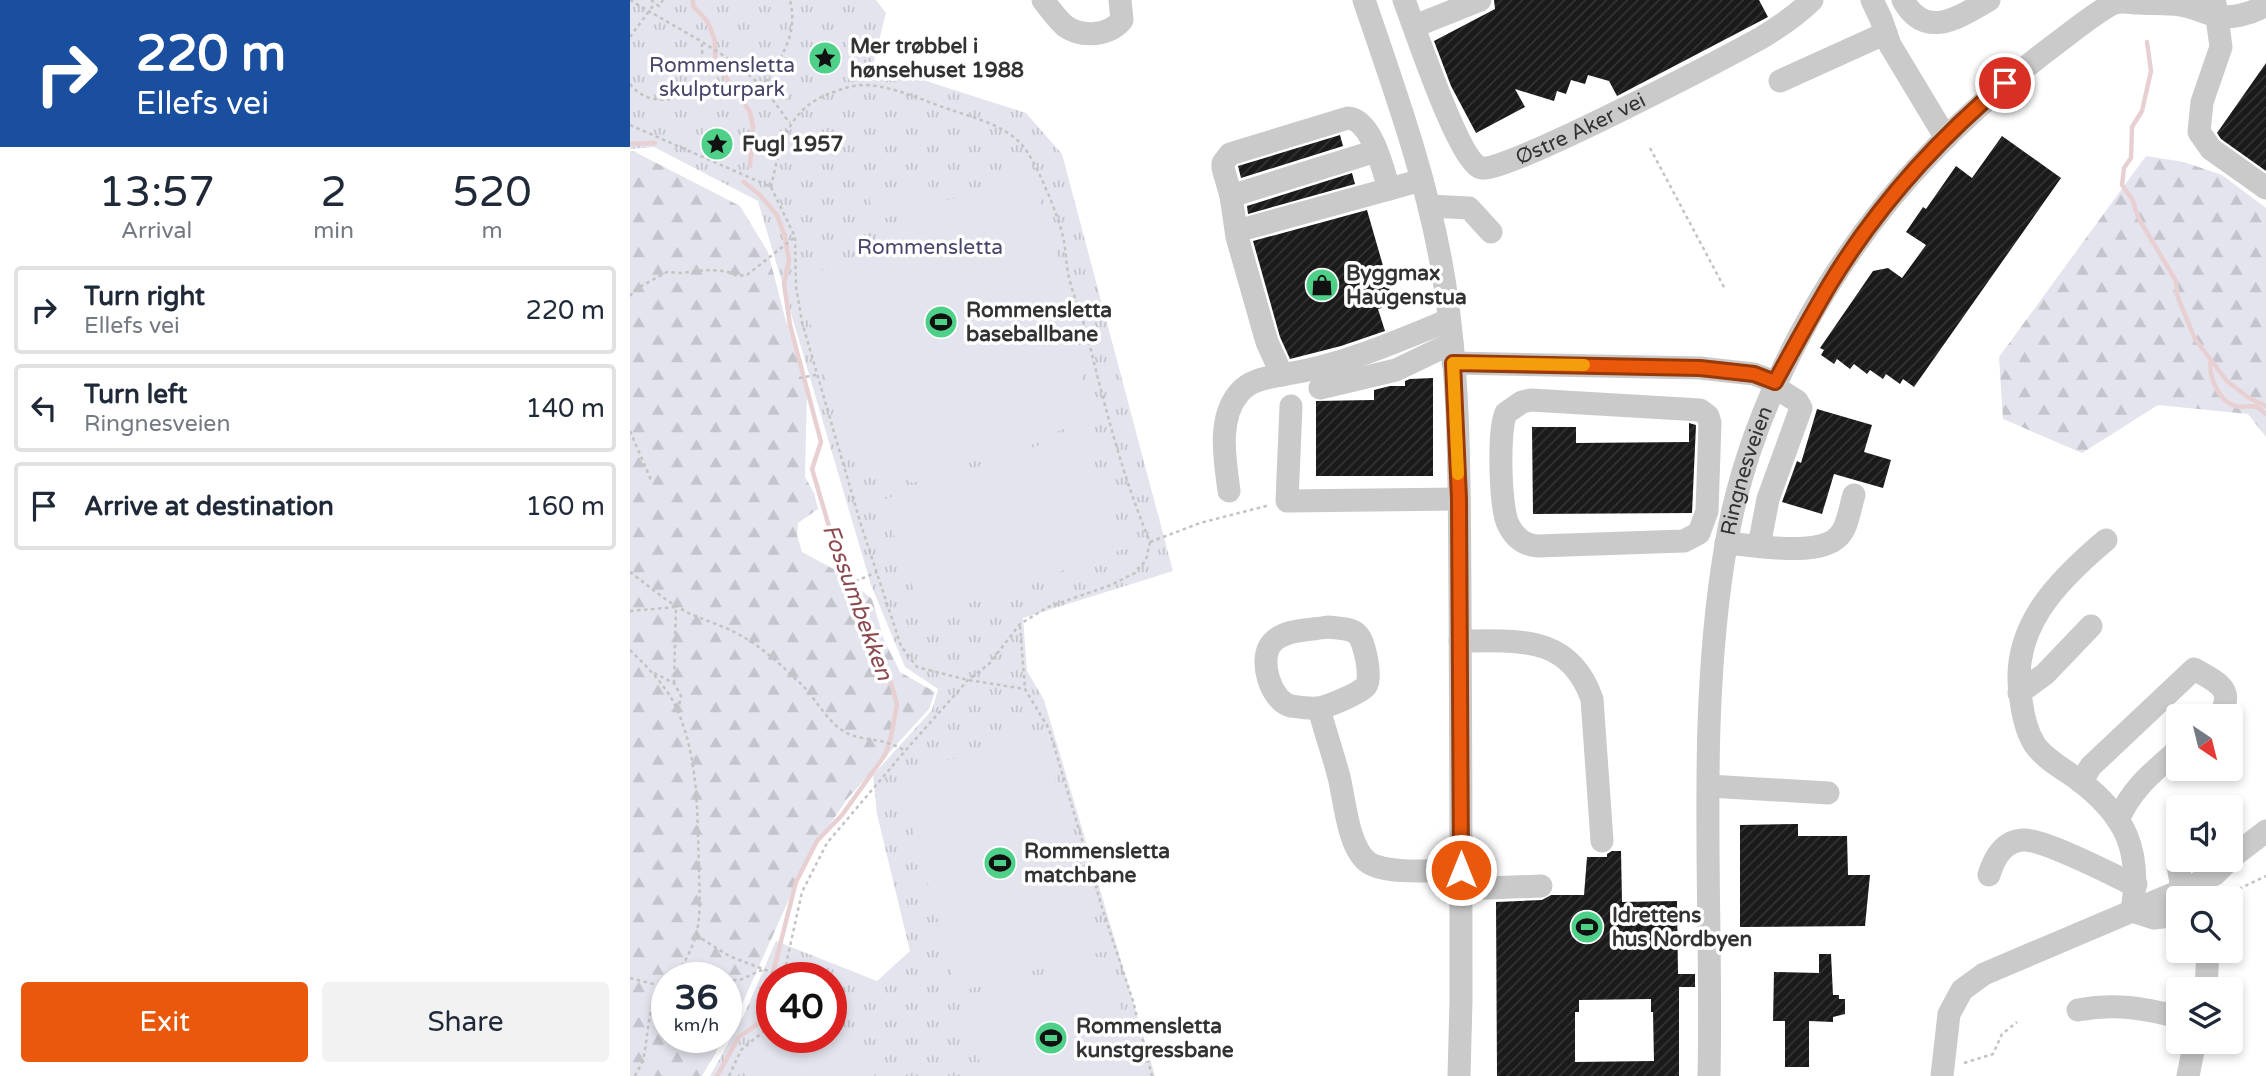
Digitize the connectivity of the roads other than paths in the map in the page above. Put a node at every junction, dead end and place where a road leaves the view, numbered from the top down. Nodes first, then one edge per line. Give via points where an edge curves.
1 (1042, 0) edge
2 (1120, 0) edge
3 (1364, 0) edge
4 (1405, 0) edge
5 (1480, 0) edge
6 (1812, 0) edge
7 (1872, 0) edge
8 (1903, 0) edge
9 (1989, 0) edge
10 (2266, 5) edge
11 (2216, 8) edge
12 (1415, 26) junction
13 (1886, 33) junction
14 (1780, 80) dead end
15 (1946, 138) junction
16 (1376, 151) junction
17 (1422, 180) junction
18 (2266, 188) edge
19 (1389, 189) junction
20 (1231, 196) junction
21 (1429, 206) junction
22 (1237, 231) junction
23 (1491, 232) dead end
24 (1450, 320) junction
25 (1452, 353) junction
26 (1648, 367) junction
27 (1282, 375) junction
28 (1774, 384) junction
29 (1320, 388) dead end
30 (1291, 406) dead end
31 (1647, 407) junction
32 (1229, 491) dead end
33 (1854, 495) dead end
34 (1459, 499) junction
35 (2106, 540) dead end
36 (1726, 543) junction
37 (1759, 546) junction
38 (2091, 626) dead end
39 (1460, 640) junction
40 (2020, 693) junction
41 (2226, 704) edge
42 (1319, 709) junction
43 (2166, 761) edge
44 (2081, 782) junction
45 (1709, 786) junction
46 (1828, 793) dead end
47 (2118, 820) junction
48 (2266, 831) edge
49 (1602, 841) dead end
50 (2243, 849) edge
51 (2217, 872) edge
52 (1989, 875) dead end
53 (1461, 879) junction
54 (2136, 884) junction
55 (1541, 886) dead end
56 (2190, 886) edge
57 (2166, 897) edge
58 (2132, 911) junction
59 (2166, 917) edge
60 (2078, 1010) dead end
61 (2166, 1014) edge
62 (2192, 1054) edge
63 (1942, 1070) edge
64 (1459, 1076) edge
65 (1709, 1076) edge
66 (2188, 1076) edge

1 - 2 street via 1063,25 1090,33 1115,28 1122,20
3 - 17 street
4 - 12 street, Østre Aker vei
5 - 12 street
6 - 12 street, Østre Aker vei via 1759,39 1493,169 1472,161 1453,126
7 - 13 street
8 - 9 street via 1908,10 1935,23 1952,21
10 - 11 street via 2242,14
11 - 15 street, Ringnesveien via 2115,2 2025,67
11 - 18 street via 2221,47 2202,102 2199,132 2211,149
13 - 14 street
13 - 15 street
15 - 28 street, Ringnesveien via 1857,243
16 - 19 street
16 - 20 street
16 - 20 street via 1361,122 1348,118 1230,154 1223,168
17 - 19 street
17 - 21 street
19 - 22 street
20 - 22 street
21 - 23 street via 1469,208
21 - 24 street
22 - 27 street via 1267,342
24 - 25 street
24 - 27 street via 1317,368
25 - 26 street
25 - 29 street
25 - 34 street
26 - 28 street via 1733,370
26 - 31 street
27 - 32 street via 1248,385 1236,396 1226,422
28 - 36 street, Ringnesveien via 1756,430
28 - 37 street via 1801,408 1768,499
30 - 34 street via 1287,501
31 - 31 street via 1700,410 1708,416 1707,511 1699,533 1684,541 1538,546 1528,545 1513,533 1505,516 1500,435 1506,413 1531,400
33 - 37 street via 1843,531 1828,544
34 - 39 street
35 - 40 street via 2047,598 2022,645 2017,669
36 - 37 street
36 - 45 street, Ringnesveien via 1712,677
38 - 40 street
39 - 49 street via 1536,644 1553,649 1577,670 1592,699
39 - 53 street
40 - 44 street via 2025,724 2035,744
41 - 44 street via 2217,681 2194,669 2091,766
42 - 42 street via 1280,700 1268,677 1266,651 1283,635 1328,627 1352,631 1363,643 1368,681 1359,692
42 - 53 street via 1360,855 1385,868
43 - 47 street via 2138,786
44 - 47 street
45 - 46 street
45 - 65 street, Ringnesveien
47 - 54 street via 2133,850
48 - 50 street
51 - 56 street
52 - 54 street via 1999,853 2010,843 2025,840
53 - 55 street
53 - 64 street
54 - 58 street
57 - 58 street
58 - 59 street
58 - 63 street via 1984,974 1962,990 1949,1014
60 - 61 street via 2137,1006
62 - 66 street

